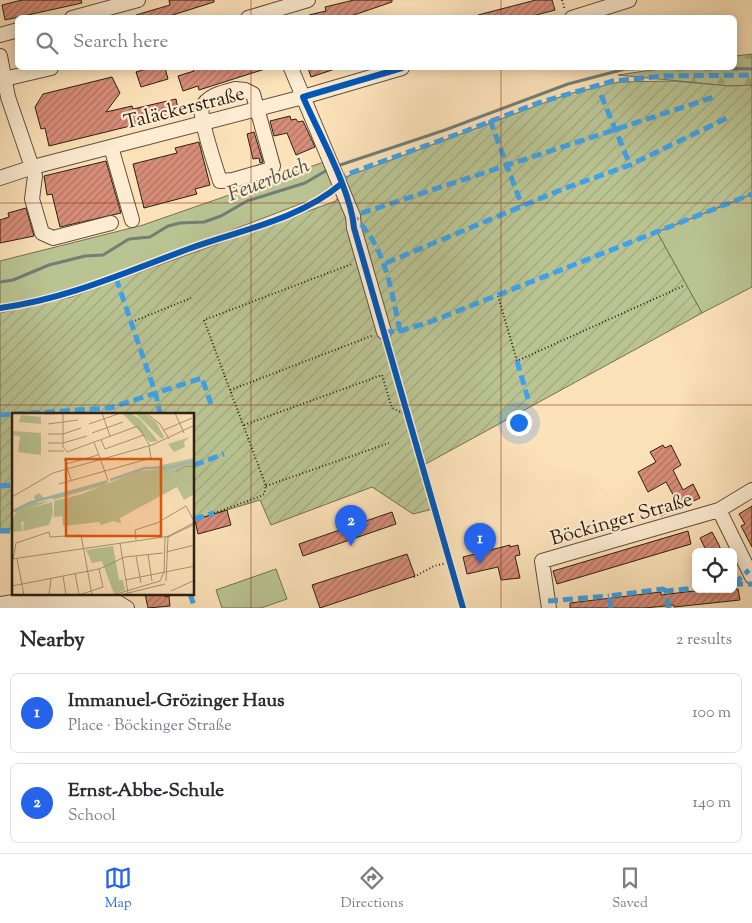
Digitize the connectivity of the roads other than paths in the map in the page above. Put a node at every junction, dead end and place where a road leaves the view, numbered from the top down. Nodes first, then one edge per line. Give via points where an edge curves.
1 (138, 0) edge
2 (308, 0) edge
3 (629, 0) edge
4 (268, 10) edge
5 (83, 15) edge
6 (256, 15) edge
7 (582, 15) edge
8 (15, 31) edge
9 (0, 35) edge
10 (0, 56) edge
11 (42, 70) edge
12 (292, 70) edge
13 (395, 70) edge
14 (2, 79) edge
15 (303, 97) junction
16 (258, 109) junction
17 (203, 123) junction
18 (111, 147) junction
19 (33, 167) junction
20 (0, 178) edge
21 (132, 220) dead end
22 (111, 224) dead end
23 (384, 332) road end
24 (752, 490) edge
25 (719, 510) junction
26 (752, 577) edge
27 (0, 604) edge
28 (19, 605) edge
29 (127, 608) edge
30 (549, 608) edge

1 - 5 street
2 - 4 street
3 - 7 street
4 - 6 street
8 - 9 street
10 - 14 street
11 - 14 street
12 - 15 street
13 - 15 street, Taläckerstraße
14 - 19 street
15 - 16 street, Taläckerstraße
15 - 23 street via 353,216
16 - 17 street, Taläckerstraße
16 - 17 street via 253,94 234,89 206,101 202,109
16 - 17 street via 273,166 233,180 220,181
17 - 18 street, Taläckerstraße
18 - 19 street, Taläckerstraße
18 - 21 street
19 - 20 street, Taläckerstraße
19 - 22 street via 32,200 39,228 46,236 65,236
24 - 25 street, Böckinger Straße
25 - 26 street
25 - 30 street, Böckinger Straße via 542,561
27 - 28 street
28 - 29 street via 116,602

